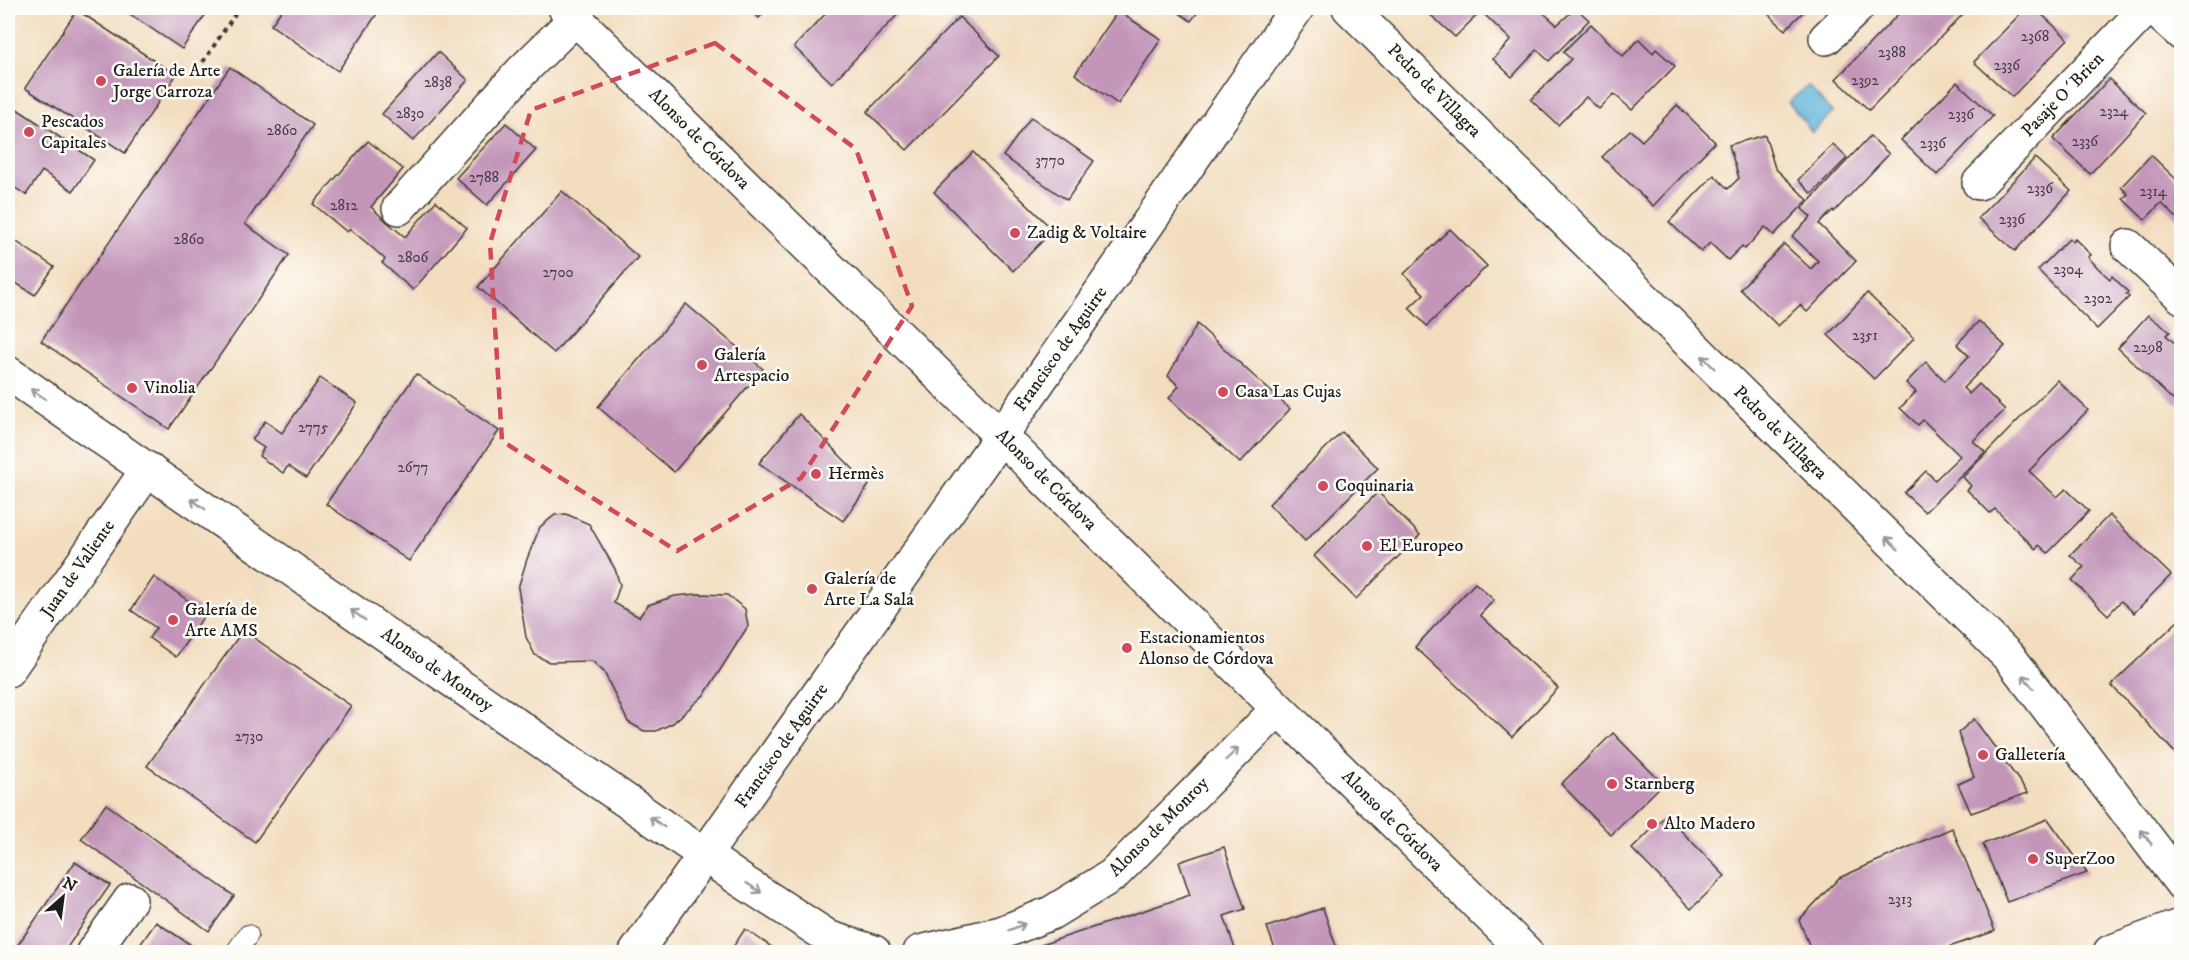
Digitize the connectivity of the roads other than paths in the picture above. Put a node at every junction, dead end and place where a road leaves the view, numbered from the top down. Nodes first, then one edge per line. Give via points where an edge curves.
1 (1297, 8) edge
2 (1349, 8) edge
3 (1857, 8) edge
4 (2147, 8) edge
5 (2153, 8) edge
6 (570, 13) edge
7 (2181, 34) edge
8 (1826, 38) dead end
9 (1979, 183) dead end
10 (399, 208) dead end
11 (2128, 246) dead end
12 (2176, 281) edge
13 (8, 373) edge
14 (1001, 436) junction
15 (148, 469) junction
16 (8, 670) edge
17 (1278, 709) junction
18 (705, 855) junction
19 (2181, 884) edge
20 (130, 900) dead end
21 (2181, 925) edge
22 (248, 935) dead end
23 (93, 952) edge
24 (236, 952) edge
25 (636, 952) edge
26 (874, 952) edge
27 (920, 952) edge
28 (1526, 952) edge
29 (2110, 952) edge

1 - 14 street, Francisco de Aguirre
19 -> 2 street, Pedro de Villagra via 2010,658
3 - 8 street
4 - 9 street, Pasaje O´Brien
5 - 7 street
6 - 10 street
6 - 14 street, Alonso de Córdova
11 - 12 street
15 -> 13 street, Alonso de Monroy
14 - 17 street, Alonso de Córdova
14 - 18 street, Francisco de Aguirre
15 - 16 street, Juan de Valiente
18 -> 15 street, Alonso de Monroy
27 -> 17 street, Alonso de Monroy via 1001,933 1052,913 1113,875
17 - 28 street, Alonso de Córdova
18 - 25 street, Francisco de Aguirre
18 -> 26 street, Alonso de Monroy via 830,938
20 - 23 street
21 - 29 street
22 - 24 lane

